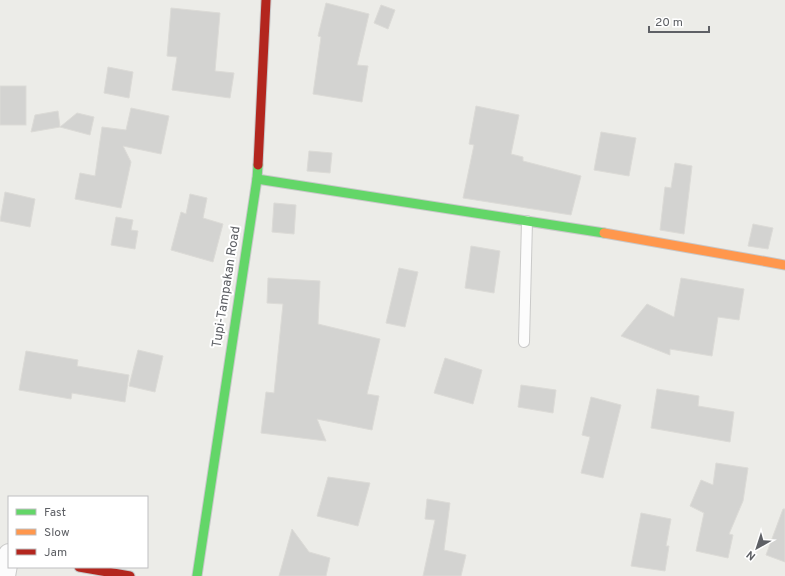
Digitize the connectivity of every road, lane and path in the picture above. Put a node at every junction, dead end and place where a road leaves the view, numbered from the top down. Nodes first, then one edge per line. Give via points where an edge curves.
1 (266, 0) edge
2 (257, 179) junction
3 (527, 221) junction
4 (785, 265) edge
5 (524, 342) dead end
6 (8, 560) edge
7 (85, 568) edge
8 (5, 576) edge
9 (130, 576) edge
10 (197, 576) edge

1 - 2 street, Tupi-Tampakan Road
2 - 3 street
2 - 10 street, Tupi-Tampakan Road
3 - 4 street
3 - 5 lane
6 - 8 street
7 - 9 street

